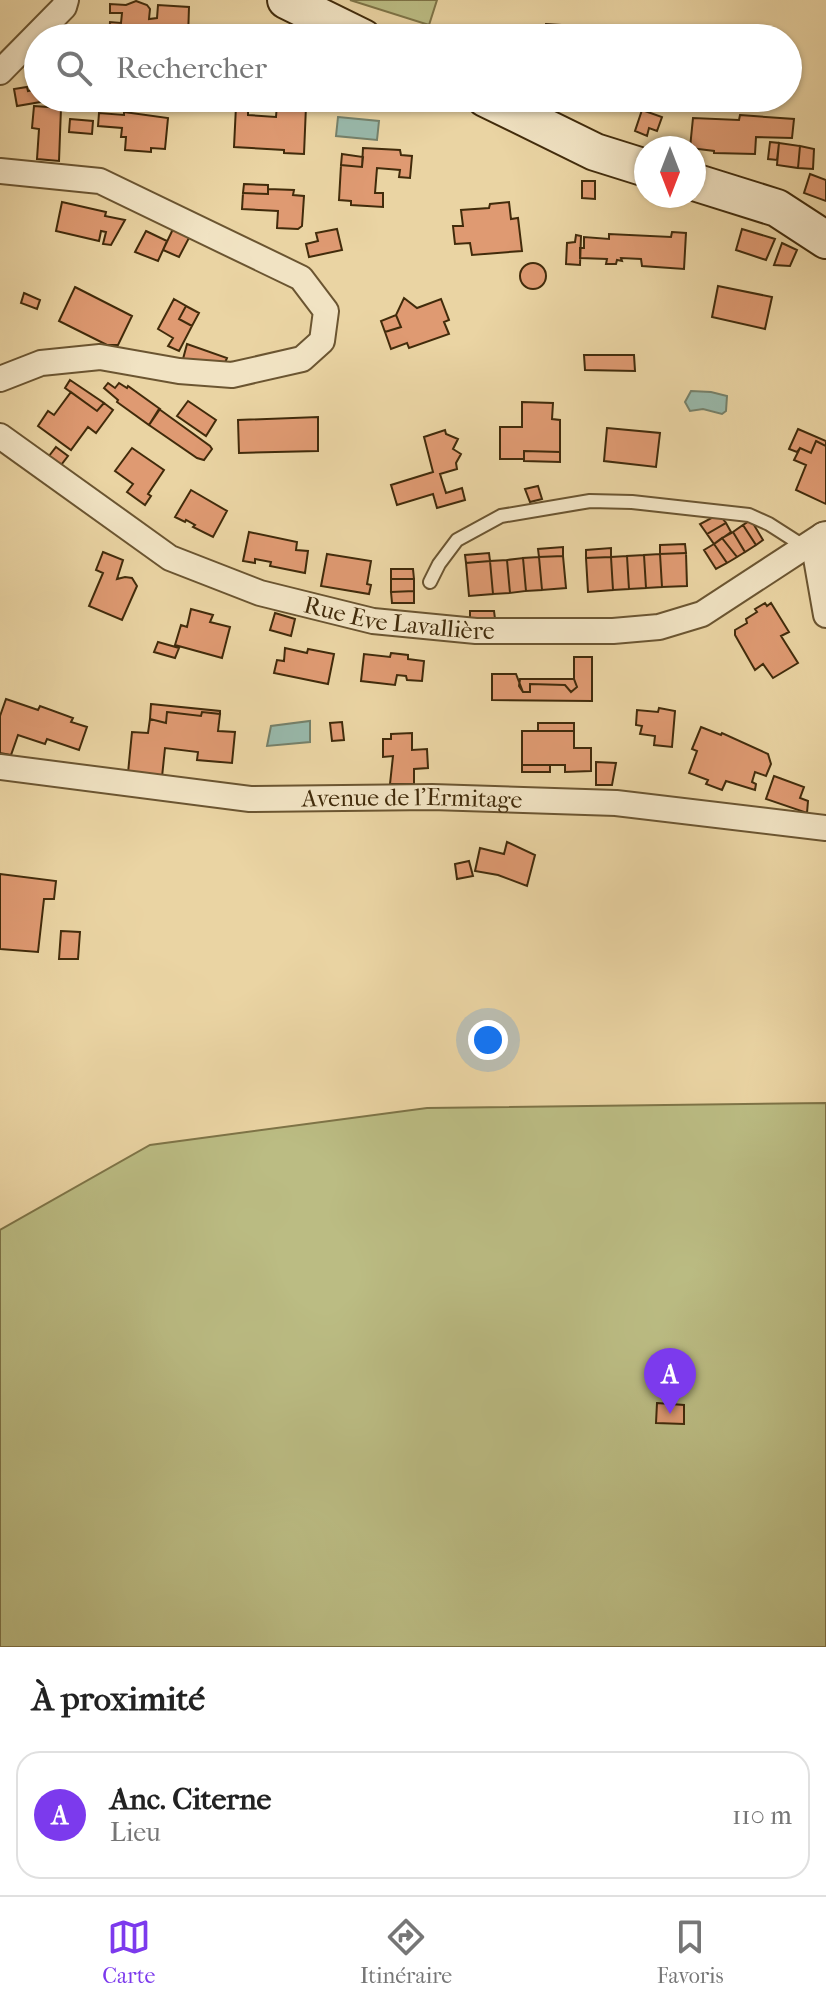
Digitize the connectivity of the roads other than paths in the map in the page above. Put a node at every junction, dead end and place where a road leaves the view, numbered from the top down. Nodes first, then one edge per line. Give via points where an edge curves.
1 (66, 0) edge
2 (286, 0) edge
3 (47, 24) edge
4 (335, 24) edge
5 (24, 48) edge
6 (0, 72) edge
7 (514, 112) edge
8 (634, 164) edge
9 (0, 171) edge
10 (706, 186) edge
11 (826, 240) edge
12 (0, 379) edge
13 (0, 436) edge
14 (818, 539) edge
15 (430, 582) dead end
16 (826, 615) edge
17 (0, 767) edge
18 (826, 828) edge

1 - 3 street
2 - 4 main road
5 - 6 street
7 - 8 main road via 595,152
9 - 12 street via 100,181 301,278 326,311 322,341 302,359 232,375 100,357 41,363
10 - 11 main road via 777,208
13 - 14 street, Rue Eve Lavallière via 170,558 260,593 373,621 476,631 659,627 702,614
14 - 15 lane via 749,515 590,501 501,516 457,540
14 - 16 street
17 - 18 street, Avenue de l'Ermitage via 250,799 616,803

